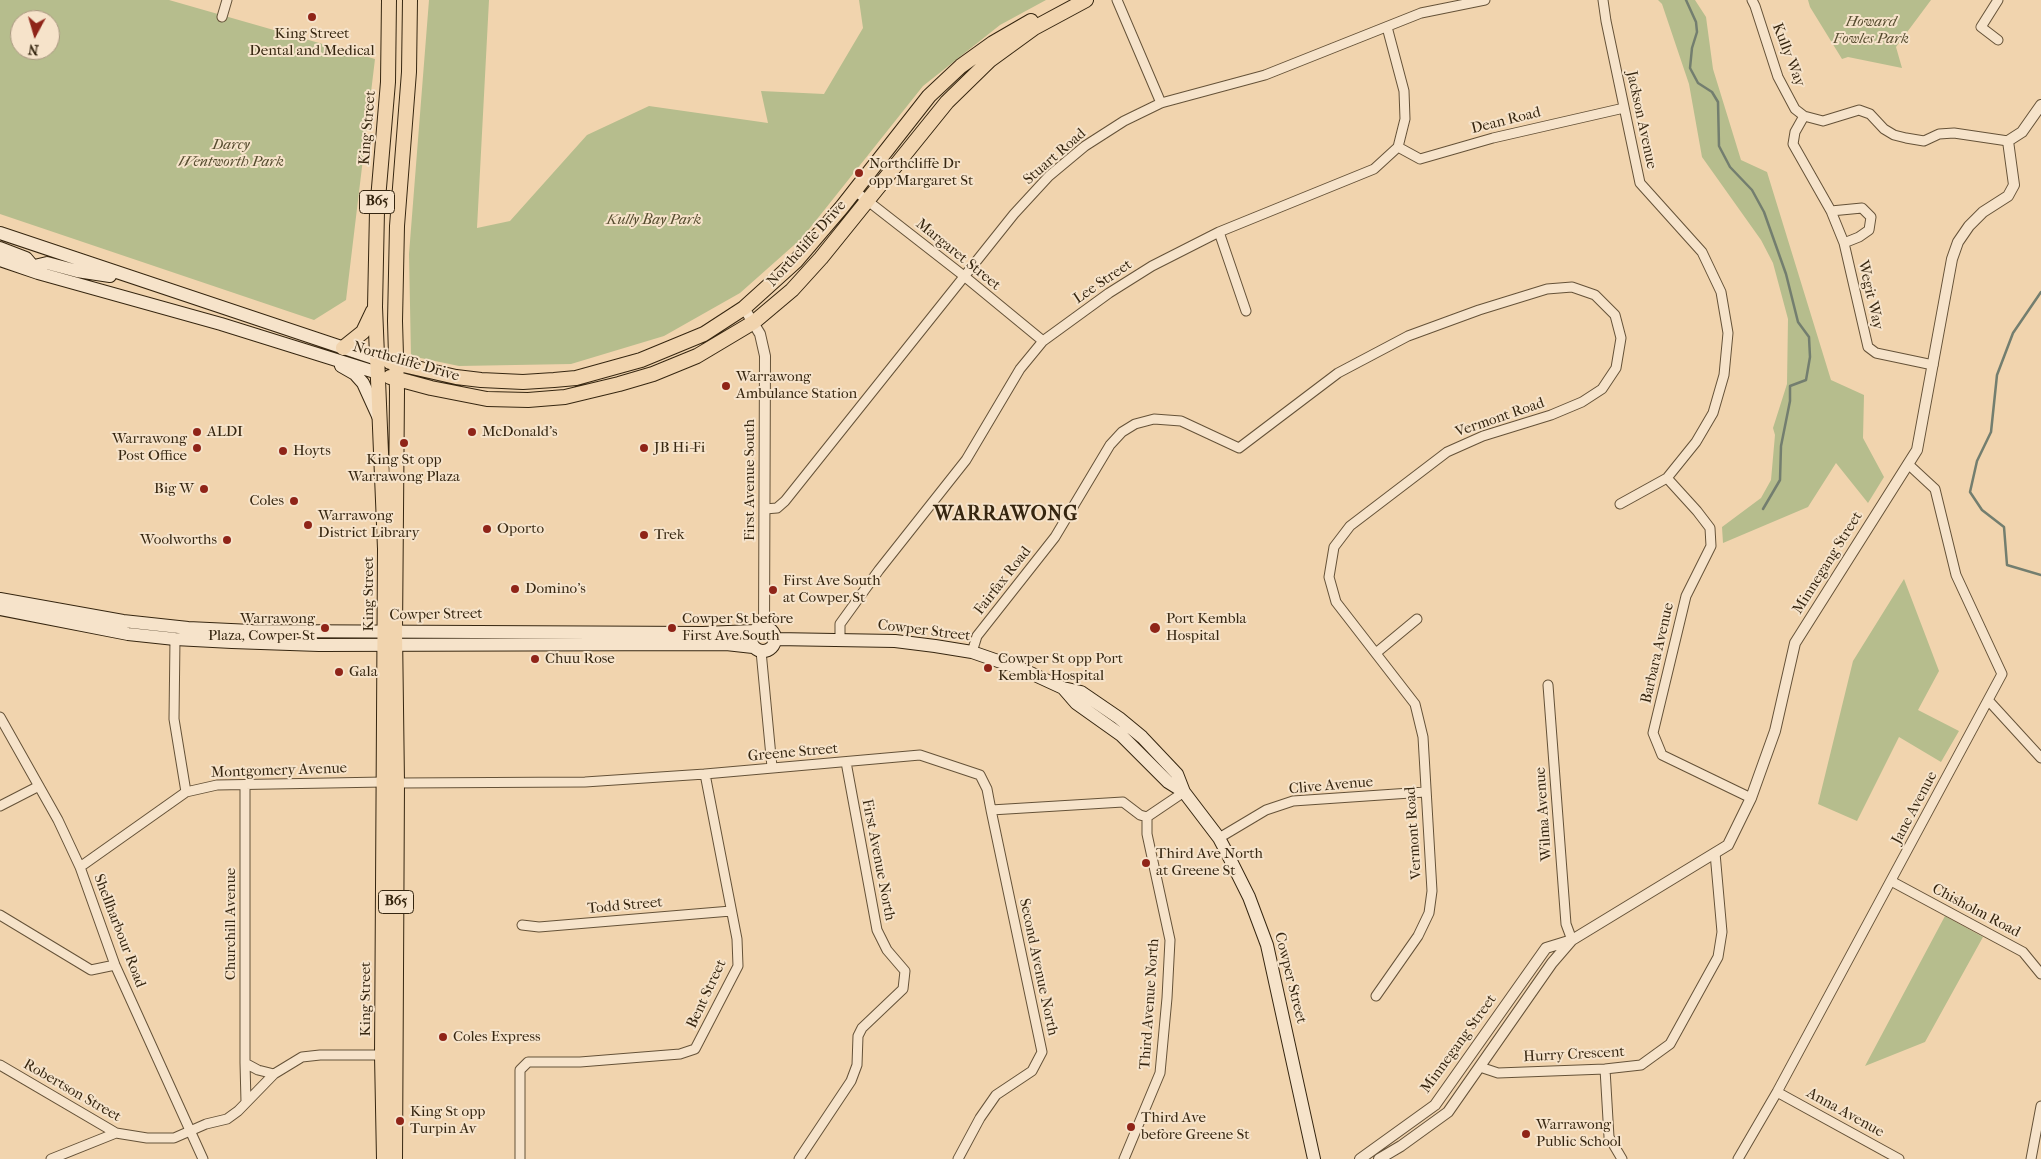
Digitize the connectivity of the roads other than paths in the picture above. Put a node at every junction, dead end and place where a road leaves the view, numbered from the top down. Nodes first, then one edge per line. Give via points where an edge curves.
1 (227, 0) edge
2 (389, 0) edge
3 (410, 0) edge
4 (1080, 0) edge
5 (1086, 0) edge
6 (1117, 0) edge
7 (1485, 0) edge
8 (1603, 0) edge
9 (1752, 0) edge
10 (1998, 0) edge
11 (222, 17) dead end
12 (1387, 27) junction
13 (1998, 40) dead end
14 (1161, 102) junction
15 (2041, 106) edge
16 (1624, 108) junction
17 (1804, 116) junction
18 (2008, 141) junction
19 (1398, 147) junction
20 (855, 191) junction
21 (867, 201) junction
22 (1830, 211) junction
23 (1219, 232) junction
24 (0, 233) edge
25 (1844, 242) junction
26 (0, 248) edge
27 (0, 260) edge
28 (32, 269) junction
29 (964, 276) junction
30 (134, 278) junction
31 (374, 307) junction
32 (744, 308) junction
33 (1246, 311) dead end
34 (754, 322) junction
35 (1043, 342) junction
36 (342, 348) junction
37 (324, 355) junction
38 (377, 358) junction
39 (396, 364) junction
40 (1933, 364) junction
41 (378, 373) junction
42 (397, 380) junction
43 (380, 421) junction
44 (1238, 448) joint
45 (1908, 464) junction
46 (1666, 478) junction
47 (1620, 504) dead end
48 (765, 509) junction
49 (0, 599) edge
50 (0, 609) edge
51 (1417, 619) dead end
52 (759, 629) junction
53 (175, 639) junction
54 (390, 639) junction
55 (775, 639) junction
56 (840, 640) junction
57 (757, 649) junction
58 (972, 652) junction
59 (1376, 653) junction
60 (1548, 685) dead end
61 (1063, 688) junction
62 (1988, 700) junction
63 (1092, 714) junction
64 (0, 717) edge
65 (1119, 718) junction
66 (1136, 748) junction
67 (2041, 758) edge
68 (846, 762) junction
69 (772, 768) junction
70 (705, 774) junction
71 (390, 782) junction
72 (245, 785) junction
73 (39, 786) junction
74 (186, 792) junction
75 (1184, 792) junction
76 (1425, 792) junction
77 (1751, 798) junction
78 (0, 806) edge
79 (991, 810) junction
80 (1147, 817) junction
81 (1219, 838) junction
82 (1716, 853) junction
83 (80, 867) junction
84 (1891, 881) junction
85 (731, 911) junction
86 (0, 915) edge
87 (522, 925) dead end
88 (1572, 940) junction
89 (115, 965) junction
90 (2041, 974) edge
91 (1376, 996) dead end
92 (395, 1031) junction
93 (382, 1055) junction
94 (245, 1063) junction
95 (0, 1065) edge
96 (1480, 1067) junction
97 (1605, 1069) junction
98 (274, 1074) junction
99 (1777, 1092) junction
100 (246, 1102) junction
101 (2041, 1106) edge
102 (191, 1131) junction
103 (116, 1133) junction
104 (50, 1159) edge
105 (203, 1159) edge
106 (384, 1159) edge
107 (395, 1159) edge
108 (520, 1159) edge
109 (799, 1159) edge
110 (958, 1159) edge
111 (1124, 1159) edge
112 (1314, 1159) edge
113 (1360, 1159) edge
114 (1379, 1159) edge
115 (1622, 1159) edge
116 (1738, 1159) edge
117 (1899, 1159) edge
118 (2031, 1159) edge

1 - 11 street
2 - 31 main road, King Street / B65 via 388,82 377,211
3 - 39 main road, King Street / B65 via 409,72 397,226
4 - 20 main road, Northcliffe Drive via 1029,22 960,66 929,96
5 - 21 main road, Northcliffe Drive via 1034,28 990,60 947,102
6 - 14 street
7 - 12 street, Stuart Road via 1422,13
8 - 16 street, Jackson Avenue
9 - 17 street, Kully Way via 1778,77 1795,109
10 - 13 street via 1981,27
12 - 14 street, Stuart Road via 1265,75
12 - 19 street via 1404,91 1405,119
14 - 29 street, Stuart Road via 1085,146 1049,176
15 - 18 street via 2022,132
16 - 19 street, Dean Road via 1493,138 1420,159
16 - 46 street, Jackson Avenue via 1640,183 1702,252 1721,292 1728,332 1724,375 1713,413 1696,442
17 - 18 street via 1823,121 1859,110 1870,114 1894,135 1924,141 1939,134 1954,133
17 - 22 street, Wegit Way via 1795,132 1793,144
18 - 40 street, Minnegang Street via 2014,186 2008,196 1983,212 1969,226 1958,242
19 - 23 street, Lee Street via 1374,169
20 - 21 street, Margaret Street
20 - 32 main road, Northcliffe Drive via 796,261
21 - 29 street, Margaret Street
21 - 34 main road, Northcliffe Drive via 792,290
22 - 25 street, Wegit Way
22 - 25 street, Wegit Way via 1862,208 1871,217 1869,230
23 - 33 street
23 - 35 street, Lee Street via 1152,266
24 - 30 main road, Northcliffe Drive
25 - 40 street, Wegit Way via 1868,347 1876,353
26 - 28 main road via 26,258
27 - 28 main road, Northcliffe Drive
28 - 30 main road via 46,263 77,271
28 - 37 main road, Northcliffe Drive
29 - 35 street, Margaret Street
29 - 48 street, Stuart Road via 785,501 777,508
30 - 36 main road, Northcliffe Drive
31 - 36 main road via 363,332
31 - 38 main road, King Street / B65
32 - 34 street, First Avenue South
32 - 39 main road, Northcliffe Drive via 704,334 676,347 576,378 522,382 481,380
34 - 42 main road, Northcliffe Drive via 697,356 653,374 565,397 487,399
34 - 48 street, First Avenue South via 765,356
35 - 56 street, Lee Street via 1020,369 966,460 840,624
36 - 38 main road, Northcliffe Drive
37 - 41 main road, Northcliffe Drive
37 - 43 main road via 355,374 363,383
38 - 39 main road, Northcliffe Drive
38 - 41 main road, King Street / B65
39 - 42 main road, King Street / B65
40 - 45 street, Minnegang Street via 1916,450
41 - 42 main road, Northcliffe Drive
41 - 43 main road, King Street / B65
42 - 54 main road, King Street / B65
43 - 54 main road, King Street / B65
44 - 58 street, Fairfax Road via 1181,421 1154,419 1134,424 1122,432 1110,445 1056,537 977,636
44 - 59 street, Vermont Road via 1338,373 1408,336 1479,310 1547,289 1572,287 1595,295 1615,315 1621,338 1616,368 1602,389 1552,415 1483,436 1446,452 1350,526 1334,547 1329,577 1336,602
45 - 62 street, Jane Avenue via 1935,489 1956,575 2002,674
45 - 77 street, Minnegang Street via 1795,643 1775,731
46 - 47 street, Jackson Avenue
46 - 77 street, Barbara Avenue via 1710,528 1711,546 1686,596 1653,733 1662,755
48 - 52 street, First Avenue South
49 - 54 main road, Cowper Street via 123,621 188,628
50 - 53 main road, Cowper Street via 94,628
51 - 59 street
52 - 54 main road, Cowper Street
52 - 55 main road via 773,632
52 - 57 main road via 751,640
53 - 54 main road, Cowper Street via 281,644
53 - 74 street via 174,719
54 - 57 main road, Cowper Street via 726,644
54 - 71 main road, King Street / B65
55 - 56 main road, Cowper Street
55 - 57 main road via 769,650
56 - 58 main road, Cowper Street via 895,641
57 - 69 street
58 - 61 main road, Cowper Street
59 - 76 street, Vermont Road via 1415,704 1423,737
60 - 88 street, Wilma Avenue via 1566,924
61 - 63 main road, Cowper Street
61 - 65 main road, Cowper Street via 1081,692
62 - 67 street
62 - 84 street, Jane Avenue
63 - 65 main road
63 - 66 main road, Cowper Street
64 - 73 street, Shellharbour Road
65 - 66 main road via 1122,728 1135,740
65 - 75 main road, Cowper Street via 1177,774
66 - 75 main road, Cowper Street via 1168,782
68 - 69 street, Greene Street
68 - 79 street, Greene Street via 920,755 980,774
68 - 109 street, First Avenue North via 877,930 887,950 905,971 903,989 862,1028 858,1036 857,1065 851,1081
69 - 70 street, Greene Street
70 - 71 street, Greene Street via 585,782
70 - 85 street, Bent Street
71 - 72 street, Montgomery Avenue
71 - 92 main road, King Street / B65
71 - 93 main road, King Street / B65 via 384,814
72 - 74 street, Montgomery Avenue
72 - 94 street, Churchill Avenue
73 - 78 street
73 - 83 street, Shellharbour Road
74 - 83 street, Montgomery Avenue
75 - 80 street
75 - 81 main road, Cowper Street
76 - 81 street, Clive Avenue via 1293,801 1266,810
76 - 91 street, Vermont Road via 1432,891 1429,913 1418,936
77 - 82 street, Minnegang Street via 1728,845
79 - 80 street via 1123,802
79 - 110 street, Second Avenue North via 1042,1052 1032,1072 996,1095
80 - 111 street, Third Avenue North via 1147,834 1169,933 1167,998 1160,1073
81 - 112 main road, Cowper Street via 1249,897 1268,945
82 - 88 street, Minnegang Street
82 - 97 street, Hurry Crescent via 1722,932 1718,957 1670,1044 1641,1065
83 - 89 street, Shellharbour Road
84 - 90 street, Chisholm Road via 2023,952
84 - 99 street, Jane Avenue
85 - 87 street, Todd Street
85 - 108 street, Bent Street via 738,966 695,1049 660,1056 528,1062 520,1070
86 - 89 street via 91,970
88 - 96 street, Minnegang Street via 1552,963
88 - 113 street, Minnegang Street via 1546,948 1434,1105
89 - 102 street, Shellharbour Road
92 - 93 street via 390,1046
92 - 107 main road, King Street / B65
93 - 98 street, Robertson Street via 302,1057
93 - 106 main road, King Street / B65
94 - 98 street
94 - 100 street, Churchill Avenue
95 - 103 street, Robertson Street
96 - 97 street, Hurry Crescent via 1498,1072
96 - 114 street, Minnegang Street via 1448,1112
97 - 115 street via 1609,1136
98 - 100 street, Robertson Street
99 - 116 street, Jane Avenue
99 - 117 street, Anna Avenue
100 - 102 street, Robertson Street via 227,1119
101 - 118 street
102 - 103 street, Robertson Street via 174,1138
102 - 105 street, Shellharbour Road
103 - 104 street

